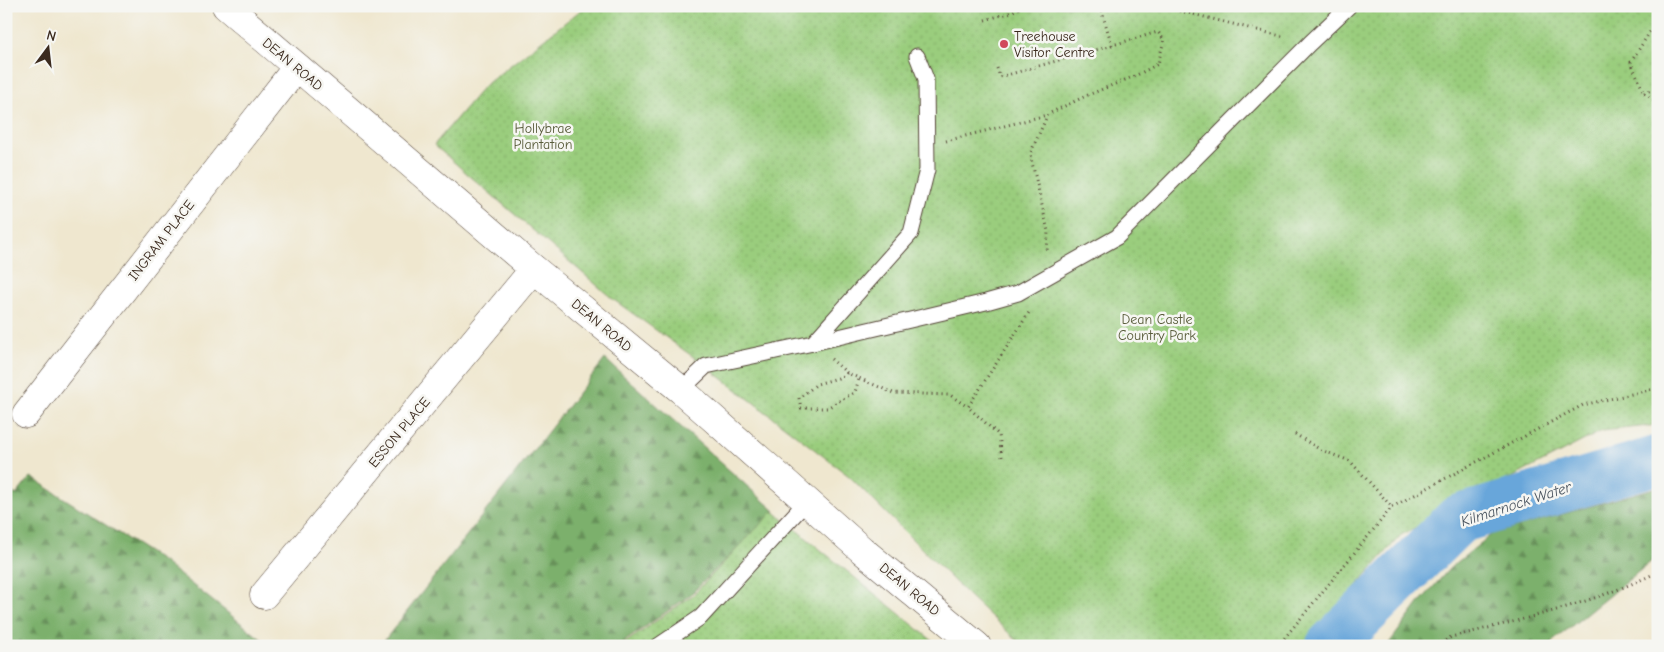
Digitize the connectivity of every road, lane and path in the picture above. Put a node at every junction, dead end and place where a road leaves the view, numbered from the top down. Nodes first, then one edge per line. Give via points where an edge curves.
1 (1022, 6) edge
2 (1100, 6) edge
3 (1160, 6) edge
4 (1349, 6) edge
5 (242, 11) edge
6 (1658, 19) edge
7 (985, 20) dead end
8 (1310, 43) junction
9 (1112, 46) junction
10 (917, 56) dead end
11 (297, 67) junction
12 (998, 68) dead end
13 (1658, 87) edge
14 (1644, 93) junction
15 (1658, 104) edge
16 (1048, 114) junction
17 (926, 146) junction
18 (534, 268) junction
19 (1045, 277) junction
20 (813, 343) junction
21 (859, 379) junction
22 (1658, 388) edge
23 (680, 390) junction
24 (968, 407) junction
25 (26, 414) dead end
26 (1295, 434) dead end
27 (1002, 457) dead end
28 (807, 501) junction
29 (1392, 507) junction
30 (1658, 572) edge
31 (264, 595) dead end
32 (658, 646) edge
33 (977, 646) edge
34 (1278, 646) edge
35 (1437, 646) edge

1 - 7 path
2 - 9 path
3 - 8 path
4 - 8 lane
5 - 11 street, DEAN ROAD
6 - 14 path via 1631,62
8 - 19 lane via 1117,237
9 - 12 path via 1000,77
9 - 16 path via 1158,32 1164,40 1158,64
10 - 17 lane via 926,78
11 - 18 street, DEAN ROAD
11 - 25 street, INGRAM PLACE
13 - 14 path
14 - 15 path
16 - 17 path
16 - 19 path via 1030,154 1048,231
17 - 20 lane via 927,170 911,233
18 - 23 street, DEAN ROAD
18 - 31 street, ESSON PLACE
19 - 20 lane via 1018,293
19 - 24 path via 1027,318
20 - 23 lane via 706,366
21 - 21 path via 855,392 827,408 801,408 800,398 817,384 847,373
21 - 24 path via 893,393 950,395
22 - 29 path via 1583,405
23 - 28 street, DEAN ROAD
24 - 27 path via 999,435
26 - 29 path via 1321,450 1350,461
28 - 32 lane via 701,617
28 - 33 street, DEAN ROAD
29 - 34 path
30 - 35 path via 1636,583 1546,614 1450,637

